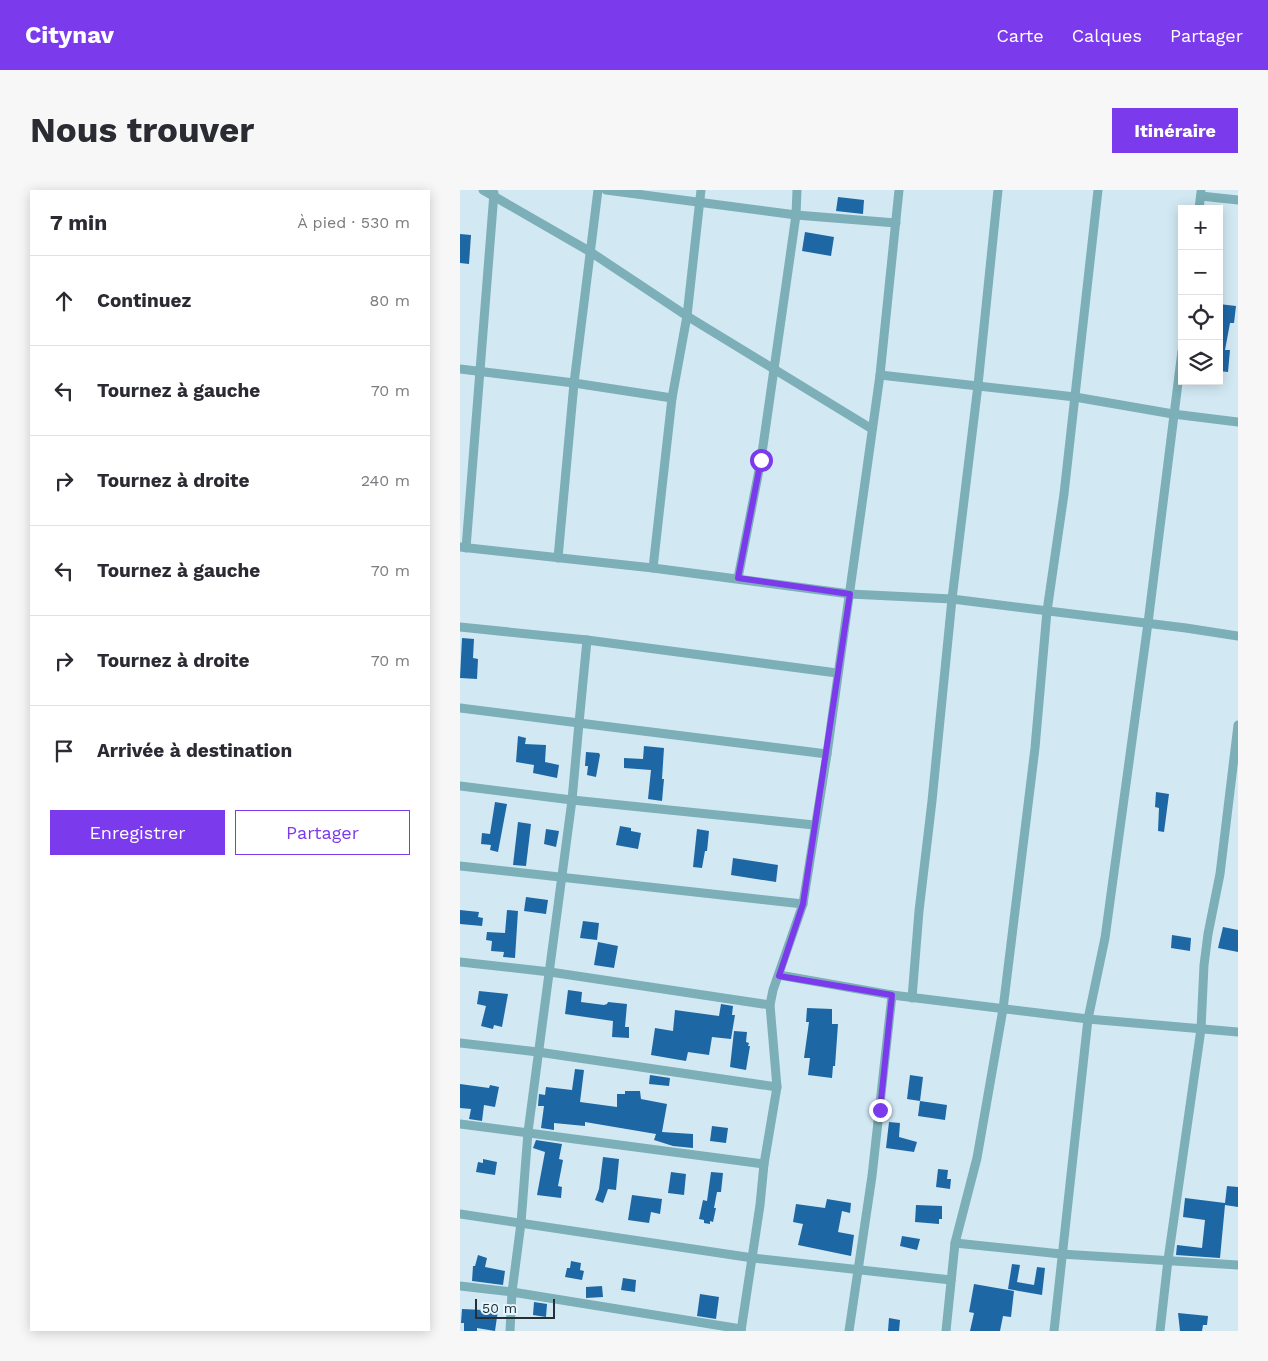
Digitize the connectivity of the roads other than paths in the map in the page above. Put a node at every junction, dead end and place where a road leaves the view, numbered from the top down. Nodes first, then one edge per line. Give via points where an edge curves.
1 (483, 190) edge
2 (598, 190) edge
3 (606, 190) edge
4 (701, 190) edge
5 (797, 190) edge
6 (899, 190) edge
7 (998, 190) edge
8 (1098, 190) edge
9 (494, 193) edge
10 (1201, 193) edge
11 (1238, 200) edge
12 (700, 203) junction
13 (796, 215) junction
14 (896, 223) junction
15 (589, 251) junction
16 (688, 316) junction
17 (460, 370) edge
18 (774, 371) junction
19 (481, 372) junction
20 (880, 375) junction
21 (1178, 379) edge
22 (574, 383) junction
23 (978, 386) junction
24 (1075, 397) junction
25 (672, 398) junction
26 (1173, 414) junction
27 (1238, 422) edge
28 (872, 429) junction
29 (463, 548) edge
30 (558, 558) junction
31 (653, 568) junction
32 (738, 578) junction
33 (850, 594) junction
34 (952, 599) junction
35 (1047, 611) junction
36 (1148, 623) junction
37 (460, 627) edge
38 (1238, 636) edge
39 (587, 640) junction
40 (837, 673) junction
41 (460, 708) edge
42 (579, 723) junction
43 (1238, 725) edge
44 (827, 754) junction
45 (460, 786) edge
46 (572, 800) junction
47 (814, 825) junction
48 (460, 866) edge
49 (560, 878) junction
50 (803, 904) junction
51 (460, 962) edge
52 (550, 972) junction
53 (779, 976) junction
54 (892, 995) junction
55 (912, 998) junction
56 (770, 1005) junction
57 (1003, 1008) junction
58 (1088, 1019) junction
59 (1202, 1029) junction
60 (1238, 1032) edge
61 (460, 1043) edge
62 (538, 1052) junction
63 (776, 1087) junction
64 (460, 1124) edge
65 (528, 1132) junction
66 (764, 1164) junction
67 (460, 1214) edge
68 (521, 1222) junction
69 (955, 1243) junction
70 (1061, 1254) junction
71 (753, 1258) junction
72 (1168, 1260) junction
73 (1238, 1265) edge
74 (858, 1270) junction
75 (950, 1280) junction
76 (460, 1286) edge
77 (512, 1292) junction
78 (741, 1330) edge
79 (510, 1331) edge
80 (849, 1331) edge
81 (946, 1331) edge
82 (1054, 1331) edge
83 (1160, 1331) edge

1 - 9 street
2 - 15 street
3 - 12 street
4 - 12 street
5 - 13 street
6 - 14 street
7 - 23 street
8 - 24 street
9 - 15 street
9 - 19 street
10 - 11 street
12 - 13 street
12 - 16 street
13 - 14 street
13 - 18 street
14 - 20 street
15 - 16 street
15 - 22 street
16 - 18 street
16 - 25 street
17 - 19 street
18 - 28 street
18 - 32 street
19 - 22 street
19 - 29 street
20 - 23 street
20 - 28 street
21 - 26 street
22 - 25 street
22 - 30 street
23 - 24 street
23 - 34 street
24 - 26 street
24 - 35 street
25 - 31 street
26 - 27 street
26 - 36 street
28 - 33 street
29 - 30 street
30 - 31 street
31 - 32 street
32 - 33 street
33 - 34 street
33 - 40 street
34 - 35 street
34 - 55 street
35 - 36 street
35 - 57 street via 1035,748
36 - 38 street
36 - 58 street via 1105,938
37 - 39 street
39 - 40 street
39 - 42 street
40 - 44 street
41 - 42 street
42 - 44 street
42 - 46 street
43 - 59 street via 1220,874 1204,965
44 - 47 street
45 - 46 street
46 - 47 street
46 - 49 street
47 - 50 street
48 - 49 street
49 - 50 street
49 - 52 street
50 - 53 street
51 - 52 street
52 - 56 street
52 - 62 street
53 - 54 street
53 - 56 street
54 - 55 street
54 - 74 street
55 - 57 street
56 - 63 street
57 - 58 street
57 - 69 street via 977,1158
58 - 59 street
58 - 70 street
59 - 60 street
59 - 72 street
61 - 62 street
62 - 63 street
62 - 65 street
63 - 66 street
64 - 65 street
65 - 66 street
65 - 68 street
66 - 71 street
67 - 68 street
68 - 71 street
68 - 77 street
69 - 70 street
69 - 75 street
70 - 72 street
70 - 82 street
71 - 74 street
71 - 78 street
72 - 73 street
72 - 83 street
74 - 75 street
74 - 80 street
75 - 81 street
76 - 77 street
77 - 78 street
77 - 79 street

